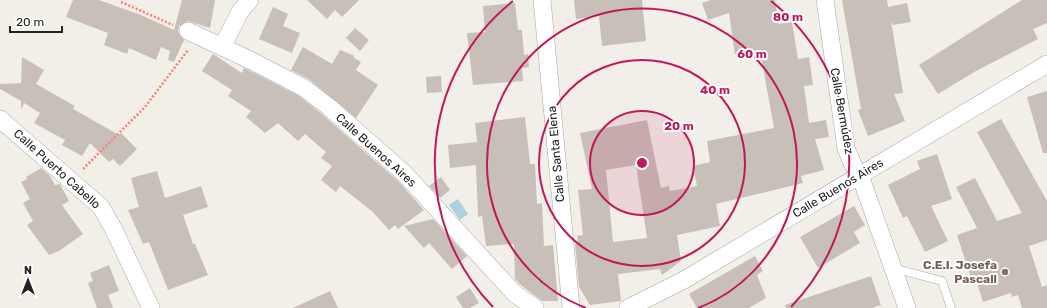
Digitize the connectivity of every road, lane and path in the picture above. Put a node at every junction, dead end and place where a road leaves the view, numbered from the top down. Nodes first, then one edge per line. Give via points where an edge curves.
1 (250, 0) edge
2 (542, 0) edge
3 (825, 0) edge
4 (121, 2) dead end
5 (189, 39) junction
6 (222, 47) junction
7 (1047, 64) edge
8 (0, 119) edge
9 (860, 175) junction
10 (72, 181) junction
11 (893, 268) junction
12 (151, 308) edge
13 (535, 308) edge
14 (571, 308) edge
15 (628, 308) edge
16 (908, 308) edge
17 (950, 308) edge

1 - 6 street via 241,10
2 - 14 street, Calle Santa Elena
3 - 9 street, Calle Bermúdez via 846,148
4 - 5 path
5 - 6 street, Calle Buenos Aires
5 - 10 path via 145,108
6 - 13 street, Calle Buenos Aires via 304,88 329,108 405,174 515,294
7 - 9 street, Calle Buenos Aires
8 - 10 street, Calle Puerto Cabello
9 - 11 street, Calle Bermúdez
9 - 15 street, Calle Buenos Aires via 684,280
10 - 12 street, Calle Puerto Cabello via 101,207
11 - 16 street, Calle Bermúdez
11 - 17 lane via 942,281

